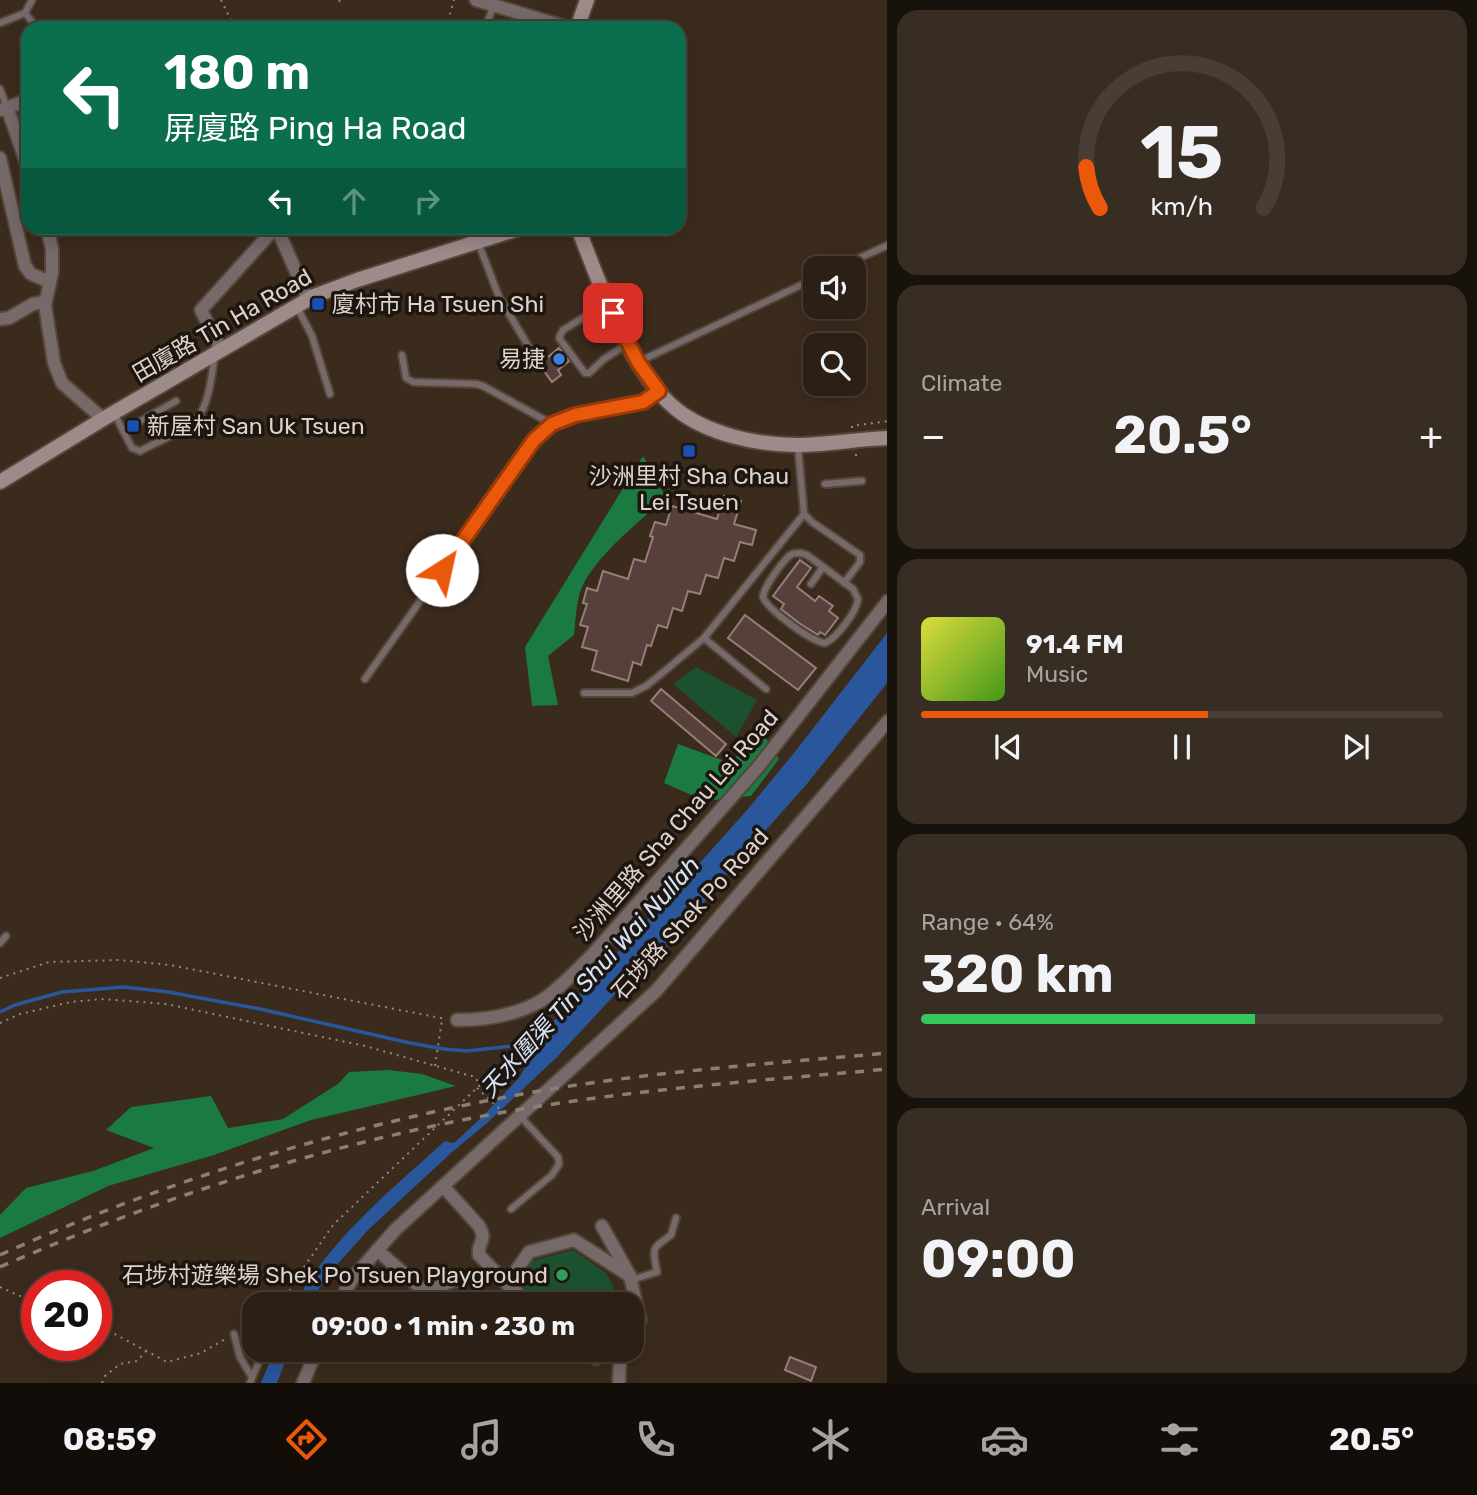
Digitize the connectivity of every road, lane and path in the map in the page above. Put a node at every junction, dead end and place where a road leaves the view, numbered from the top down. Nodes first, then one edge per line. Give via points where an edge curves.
1 (32, 0) edge
2 (221, 0) edge
3 (339, 0) edge
4 (454, 0) edge
5 (476, 0) edge
6 (587, 0) edge
7 (341, 4) dead end
8 (499, 4) edge
9 (25, 13) junction
10 (31, 21) edge
11 (232, 21) edge
12 (448, 21) edge
13 (489, 21) edge
14 (549, 21) edge
15 (580, 21) edge
16 (0, 23) edge
17 (0, 89) edge
18 (21, 102) edge
19 (4, 109) edge
20 (21, 151) edge
21 (0, 158) edge
22 (49, 235) edge
23 (270, 235) edge
24 (278, 235) edge
25 (500, 235) edge
26 (581, 235) edge
27 (478, 242) junction
28 (887, 245) edge
29 (864, 256) edge
30 (50, 282) junction
31 (803, 284) edge
32 (45, 302) junction
33 (302, 302) junction
34 (608, 302) junction
35 (0, 319) edge
36 (628, 344) junction
37 (530, 349) dead end
38 (218, 352) junction
39 (402, 355) dead end
40 (638, 362) junction
41 (659, 391) junction
42 (330, 394) dead end
43 (176, 401) dead end
44 (108, 416) junction
45 (552, 424) junction
46 (123, 431) junction
47 (887, 438) edge
48 (798, 445) junction
49 (862, 481) dead end
50 (0, 482) edge
51 (825, 484) dead end
52 (804, 514) junction
53 (823, 568) junction
54 (844, 583) junction
55 (811, 584) dead end
56 (887, 601) edge
57 (704, 638) junction
58 (365, 679) dead end
59 (766, 689) dead end
60 (584, 694) dead end
61 (887, 721) edge
62 (6, 936) dead end
63 (0, 943) edge
64 (0, 978) edge
65 (442, 1019) junction
66 (457, 1020) joint
67 (0, 1023) edge
68 (435, 1066) junction
69 (477, 1087) junction
70 (516, 1118) junction
71 (443, 1186) junction
72 (511, 1209) dead end
73 (676, 1219) dead end
74 (602, 1226) dead end
75 (377, 1250) junction
76 (631, 1278) junction
77 (502, 1280) junction
78 (0, 1287) edge
79 (289, 1292) edge
80 (345, 1292) edge
81 (416, 1292) edge
82 (430, 1292) edge
83 (516, 1292) edge
84 (634, 1292) edge
85 (21, 1296) edge
86 (112, 1332) edge
87 (234, 1334) joint
88 (147, 1350) junction
89 (259, 1362) edge
90 (312, 1362) edge
91 (620, 1362) edge
92 (251, 1380) edge
93 (102, 1383) edge
94 (303, 1383) edge
95 (619, 1383) edge

1 - 9 lane
2 - 11 path
3 - 7 path
4 - 12 path
5 - 8 street
6 - 15 street
8 - 13 lane
8 - 14 street
9 - 10 lane
9 - 16 lane
17 - 19 lane
18 - 19 street
19 - 20 street
21 - 30 street via 25,265 31,274
22 - 30 street
23 - 38 street via 201,310
24 - 33 street
25 - 27 street, 田廈路 Tin Ha Road
26 - 34 street
27 - 33 street, 田廈路 Tin Ha Road
27 - 37 lane via 499,297
28 - 29 lane
30 - 32 street
31 - 40 lane
32 - 35 street
32 - 44 street via 48,335 62,383
33 - 38 street, 田廈路 Tin Ha Road
33 - 42 lane
34 - 36 street
34 - 36 lane via 563,330 559,338 585,373
36 - 40 street
38 - 44 street, 田廈路 Tin Ha Road
38 - 46 lane via 197,419 140,451 132,448
39 - 45 lane via 406,378 413,382 483,386
40 - 41 street
41 - 45 lane via 643,402
41 - 48 street via 694,421 719,431 756,442
43 - 46 lane
44 - 46 lane
44 - 50 street, 田廈路 Tin Ha Road
45 - 58 lane via 534,440
47 - 48 street
48 - 52 lane
49 - 51 lane
52 - 54 lane via 860,555
52 - 57 lane
53 - 54 lane
53 - 54 lane via 804,554 793,554 766,587 764,601 825,643 857,606 855,592
53 - 55 lane
56 - 66 street, 沙洲里路 Sha Chau Lei Road via 759,766 593,954 539,1002 494,1017
57 - 59 lane
57 - 60 lane via 632,693
61 - 70 street, 石埗路 Shek Po Road via 656,991
62 - 63 lane
64 - 65 path via 49,962 119,960 170,965
65 - 66 path
65 - 68 path
67 - 68 path via 71,1002 103,999 166,1004 365,1046
68 - 69 path via 475,1077
69 - 70 path
69 - 79 path via 333,1225
70 - 71 street, 石埗路 Shek Po Road
70 - 72 lane via 558,1157 559,1164
71 - 75 street, 石埗路 Shek Po Road
71 - 77 street via 479,1226 483,1234 479,1255
73 - 76 lane via 671,1235 655,1247 657,1272
74 - 76 street
75 - 80 street, 石埗路 Shek Po Road
75 - 81 street
76 - 77 street via 574,1240 529,1252
76 - 84 street
77 - 82 street via 454,1280
77 - 83 street
78 - 85 path
86 - 88 path
87 - 88 path via 201,1353 167,1362
87 - 92 lane
88 - 93 path via 137,1361 120,1364
89 - 92 lane
90 - 94 street
91 - 95 street

